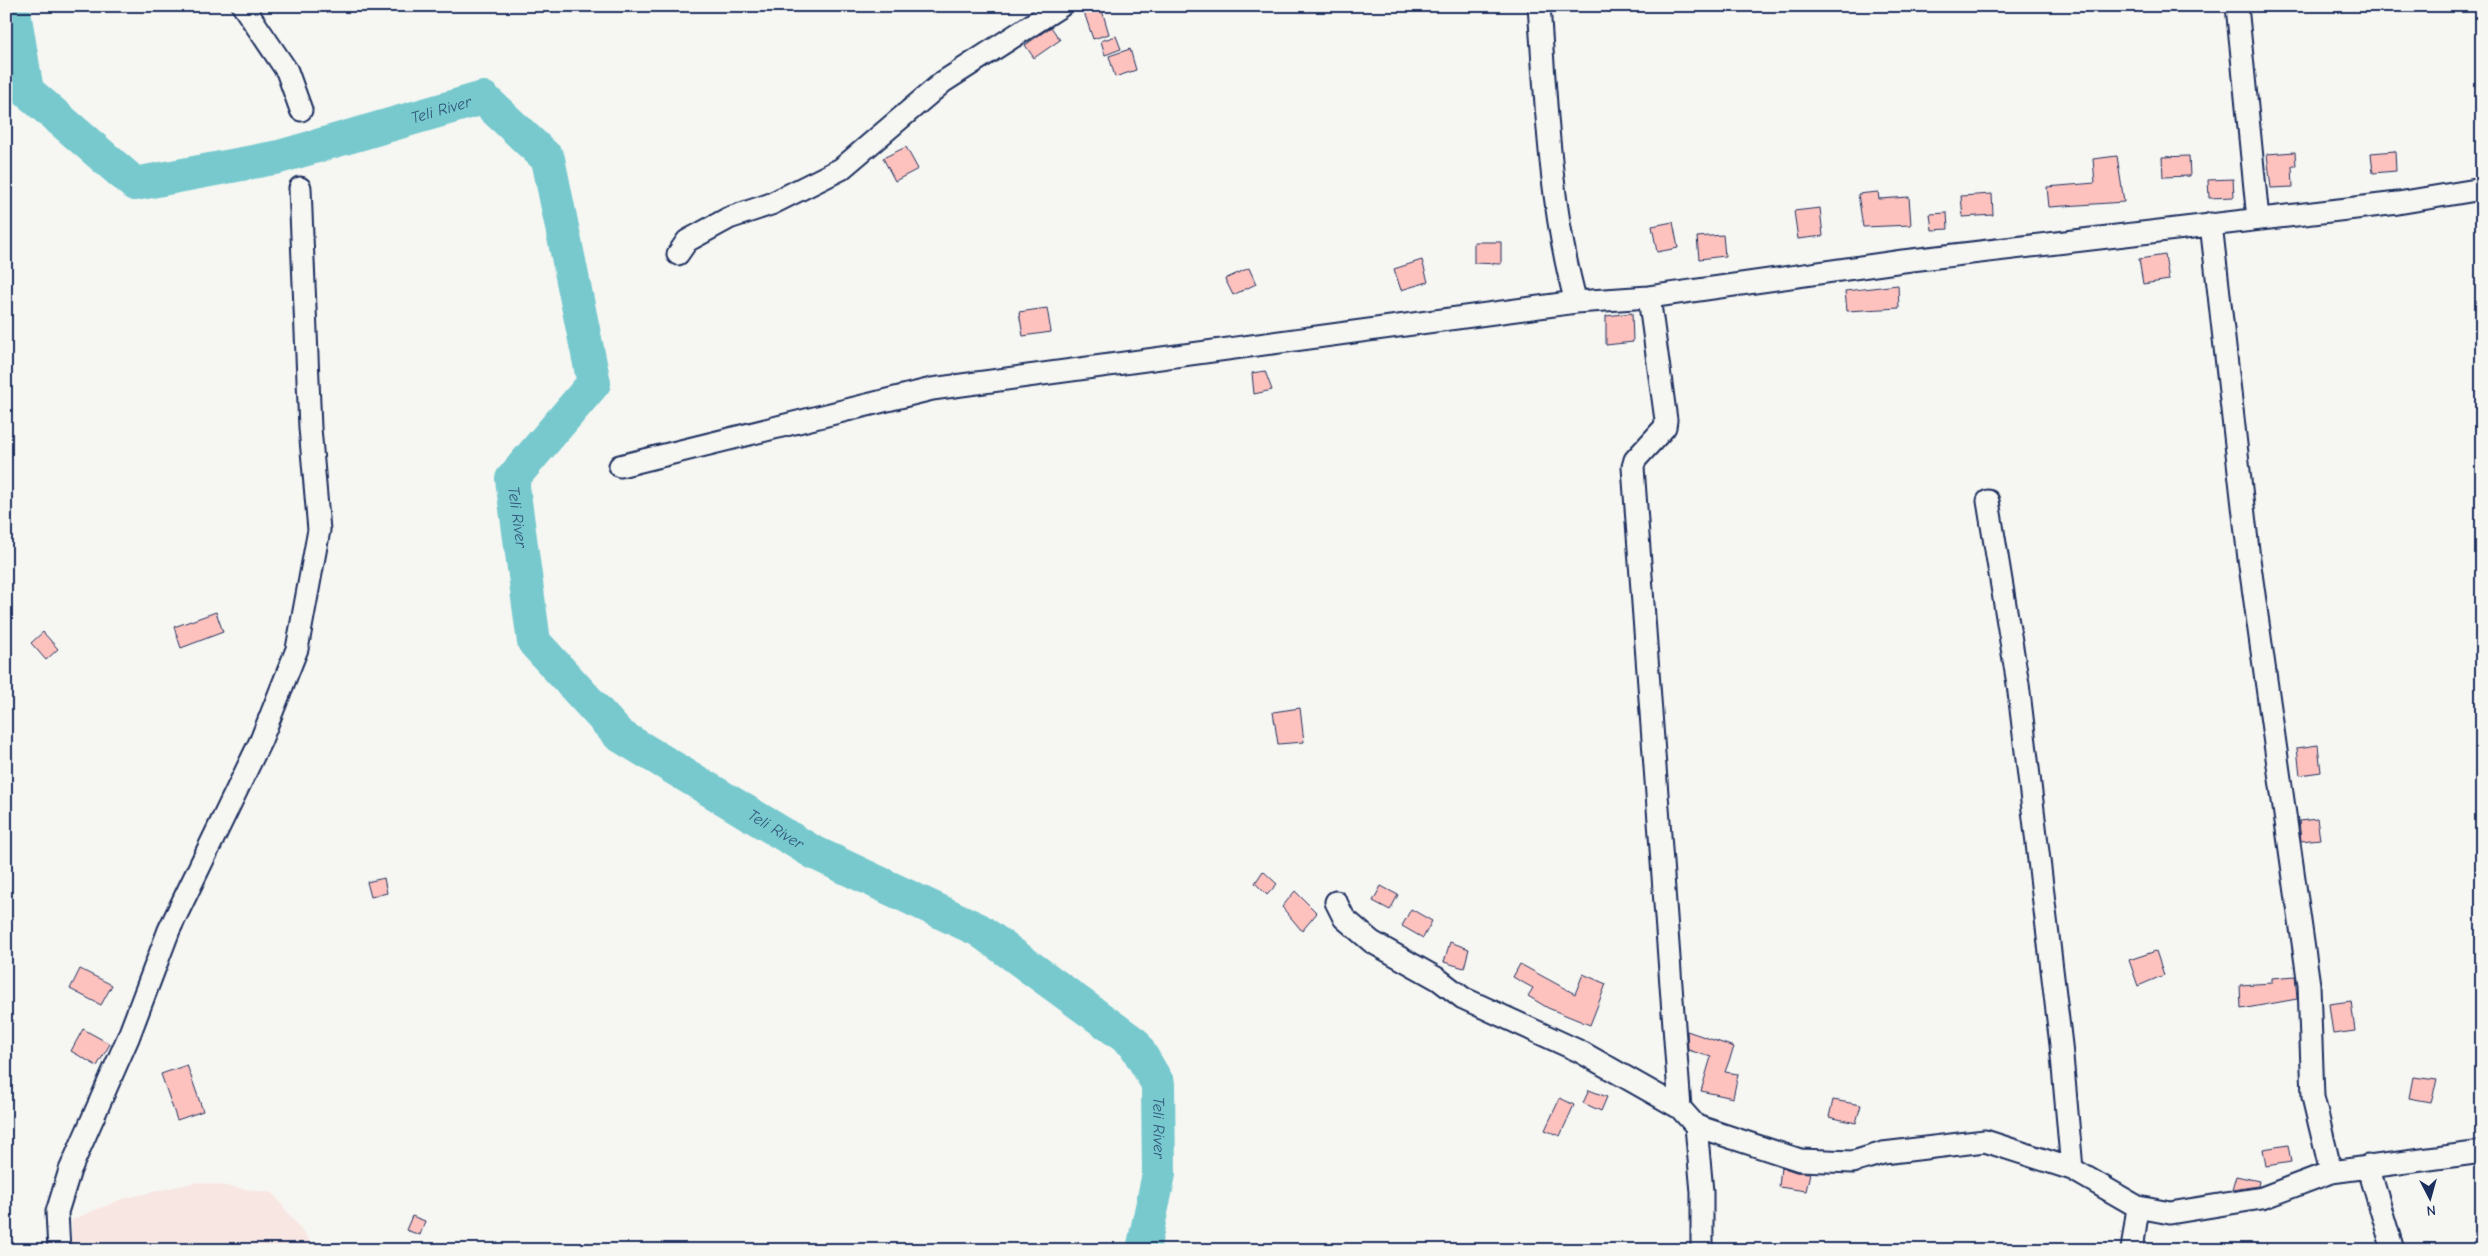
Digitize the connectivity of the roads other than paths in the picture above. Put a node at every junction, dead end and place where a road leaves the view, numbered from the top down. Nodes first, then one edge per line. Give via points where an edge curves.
1 (243, 6) edge
2 (1061, 6) edge
3 (1538, 6) edge
4 (2237, 6) edge
5 (302, 110) dead end
6 (300, 188) dead end
7 (2482, 189) edge
8 (2258, 219) junction
9 (2211, 224) junction
10 (678, 254) dead end
11 (1649, 298) junction
12 (1576, 302) junction
13 (620, 466) dead end
14 (1988, 501) dead end
15 (1336, 902) dead end
16 (1680, 1108) junction
17 (1696, 1126) junction
18 (2482, 1152) edge
19 (2368, 1166) junction
20 (2072, 1169) junction
21 (2331, 1172) junction
22 (2138, 1207) junction
23 (59, 1250) edge
24 (1702, 1250) edge
25 (2132, 1250) edge
26 (2393, 1250) edge

1 - 5 street via 287,72
2 - 10 street via 943,82 841,170 771,204 729,218 687,241
3 - 12 street via 1551,160 1569,279
4 - 8 street
6 - 23 street via 310,428 319,530 297,649 261,740 169,930 128,1038 70,1170 57,1212
7 - 8 street
8 - 9 street
9 - 11 street via 1903,261
9 - 21 street via 2249,560 2309,985 2312,1097
11 - 12 street
11 - 16 street via 1666,420 1665,427 1635,460 1633,467
12 - 13 street via 932,389
14 - 20 street via 2019,693 2061,1045
15 - 16 street via 1344,918 1372,942 1438,979 1463,998 1581,1052
16 - 17 street
17 - 20 street via 1800,1160 1853,1162 1883,1153 1985,1141
17 - 24 street via 1702,1192
18 - 19 street
19 - 21 street
19 - 26 street
20 - 22 street
21 - 22 street via 2262,1198 2170,1213
22 - 25 street

